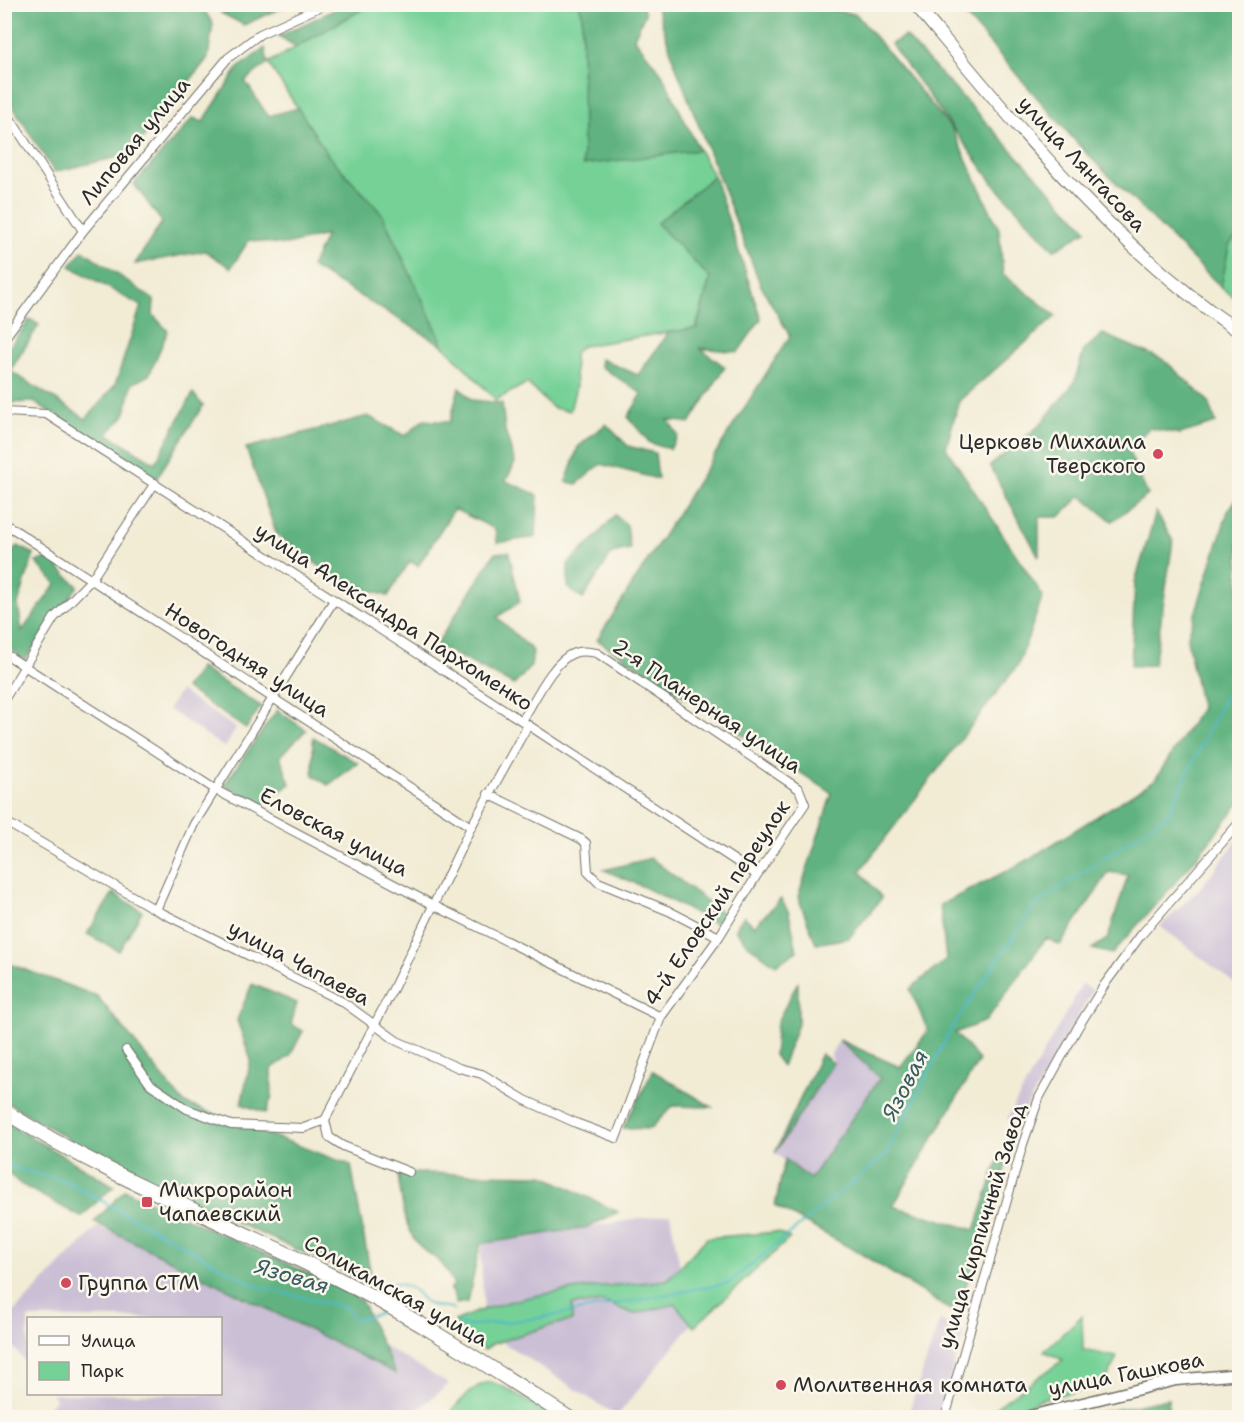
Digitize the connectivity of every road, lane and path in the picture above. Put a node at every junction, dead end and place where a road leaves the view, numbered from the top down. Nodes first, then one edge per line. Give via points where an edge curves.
1 (326, 4) edge
2 (915, 4) edge
3 (4, 109) edge
4 (82, 231) junction
5 (1239, 332) edge
6 (4, 339) edge
7 (4, 412) edge
8 (155, 483) junction
9 (4, 523) edge
10 (91, 580) junction
11 (334, 600) junction
12 (4, 653) edge
13 (25, 667) junction
14 (274, 698) junction
15 (4, 700) edge
16 (525, 723) junction
17 (799, 789) joint
18 (216, 790) junction
19 (488, 794) junction
20 (4, 821) edge
21 (1239, 822) edge
22 (471, 827) junction
23 (757, 875) junction
24 (434, 905) junction
25 (156, 910) junction
26 (719, 937) junction
27 (661, 1017) junction
28 (375, 1024) junction
29 (126, 1050) dead end
30 (4, 1111) edge
31 (325, 1120) junction
32 (616, 1138) joint
33 (409, 1172) dead end
34 (1239, 1374) edge
35 (569, 1418) edge
36 (945, 1418) edge
37 (1022, 1418) edge

1 - 4 street, Липовая улица via 260,34 228,58
2 - 5 main road, улица Лянгасова via 1047,161 1142,255
3 - 4 street
4 - 6 street, Липовая улица
7 - 8 street, улица Александра Пархоменко via 46,414
8 - 10 street
8 - 11 street, улица Александра Пархоменко
9 - 10 street, Новогодняя улица
10 - 13 street via 54,618
10 - 14 street, Новогодняя улица
11 - 14 street
11 - 16 street, улица Александра Пархоменко
12 - 13 street, Еловская улица
13 - 15 street
13 - 18 street, Еловская улица
14 - 18 street
14 - 22 street, Новогодняя улица
16 - 17 street, 2-я Планерная улица via 546,681 563,660 572,653 597,653
16 - 19 street, 2-я Планерная улица
16 - 23 street, улица Александра Пархоменко
17 - 23 street, 4-й Еловский переулок via 805,804
18 - 24 street, Еловская улица
18 - 25 street via 194,824
19 - 22 street, 2-я Планерная улица
19 - 26 street via 581,839 586,843 588,873 598,882
20 - 25 street, улица Чапаева
21 - 36 street, улица Кирпичный Завод via 1142,935 1106,984 1039,1098
22 - 24 street, 2-я Планерная улица
23 - 26 street, 4-й Еловский переулок
24 - 27 street, Еловская улица
24 - 28 street, 2-я Планерная улица
25 - 28 street, улица Чапаева via 343,1002
26 - 27 street, 4-й Еловский переулок
27 - 32 street, 4-й Еловский переулок
28 - 31 street, 2-я Планерная улица
28 - 32 street, улица Чапаева via 397,1041 482,1074 525,1100
29 - 31 street via 150,1084 187,1109 231,1125 304,1128
30 - 35 main road, Соликамская улица via 129,1181 359,1289
31 - 33 street via 329,1137 343,1146
34 - 37 street, улица Гашкова via 1176,1380

